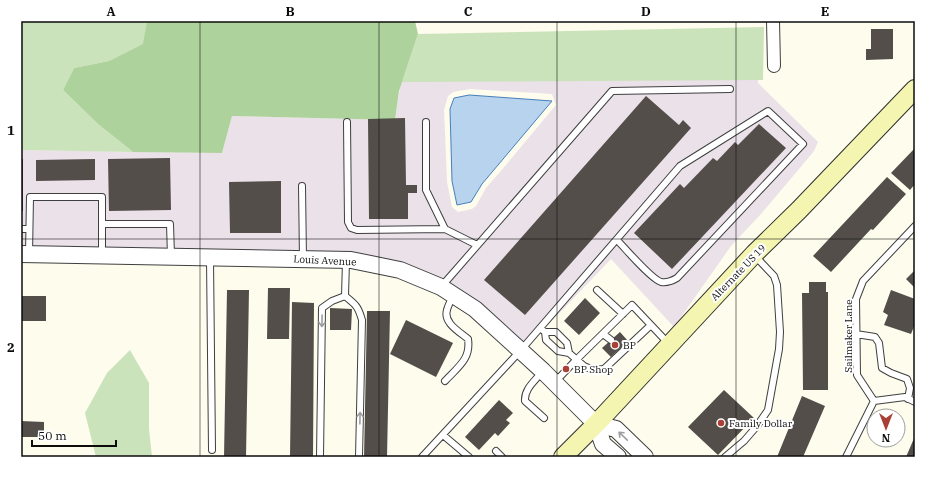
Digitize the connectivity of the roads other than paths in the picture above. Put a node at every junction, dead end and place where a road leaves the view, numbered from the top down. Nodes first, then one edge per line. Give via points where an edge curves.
1 (773, 21) edge
2 (774, 66) dead end
3 (730, 89) dead end
4 (915, 90) edge
5 (347, 122) dead end
6 (426, 122) dead end
7 (302, 186) dead end
8 (102, 224) junction
9 (915, 226) edge
10 (21, 229) edge
11 (29, 229) junction
12 (445, 229) junction
13 (617, 240) junction
14 (477, 246) junction
15 (25, 254) edge
16 (754, 254) junction
17 (102, 255) junction
18 (171, 256) junction
19 (210, 257) junction
20 (303, 259) junction
21 (346, 259) junction
22 (597, 290) dead end
23 (447, 291) junction
24 (345, 296) junction
25 (623, 314) junction
26 (651, 325) junction
27 (543, 330) junction
28 (603, 334) junction
29 (856, 334) junction
30 (611, 340) dead end
31 (670, 344) junction
32 (521, 350) junction
33 (569, 353) junction
34 (576, 360) junction
35 (543, 371) junction
36 (445, 381) dead end
37 (555, 383) junction
38 (908, 399) junction
39 (874, 401) junction
40 (915, 402) edge
41 (544, 418) dead end
42 (596, 424) junction
43 (443, 435) junction
44 (212, 450) dead end
45 (496, 451) dead end
46 (320, 457) edge
47 (359, 457) edge
48 (422, 457) edge
49 (469, 457) edge
50 (502, 457) edge
51 (563, 457) edge
52 (618, 457) edge
53 (645, 457) edge
54 (725, 457) edge
55 (846, 457) edge

1 - 2 street
3 - 14 lane via 612,91
4 - 16 main road, Alternate US 19
5 - 12 lane via 348,222 351,228
6 - 12 lane via 426,190
7 - 20 lane
8 - 11 lane via 102,197 30,197
8 - 17 lane
8 - 18 lane via 170,224
9 - 29 lane, Sailmaker Lane via 863,281 856,299
10 - 11 lane
11 - 15 lane
12 - 14 lane
13 - 13 lane via 680,166 768,111 803,144 677,278 670,282 661,282 653,277
13 - 27 lane
14 - 23 lane
15 - 17 street, Louis Avenue
16 - 31 main road, Alternate US 19
16 - 54 lane via 774,276 777,285 779,349 768,410 758,426
17 - 18 street, Louis Avenue
18 - 19 street, Louis Avenue
19 - 20 street, Louis Avenue
19 - 44 lane
20 - 21 street, Louis Avenue
21 - 23 street, Louis Avenue via 400,270
21 - 24 lane
22 - 25 lane
23 - 32 street, Louis Avenue via 475,309
23 - 36 lane via 446,316 453,327 468,339 469,348 466,358
24 -> 46 lane via 322,308
47 -> 24 lane via 362,320 359,309
25 - 26 lane via 632,306
25 - 28 lane
26 - 31 lane
26 - 34 lane via 621,350 604,369 593,370
27 - 32 lane
27 - 33 lane via 546,340 558,351
27 - 33 lane via 556,332 567,343
28 - 30 lane
28 - 34 lane
29 - 38 lane via 875,337 879,343 882,368 907,379 910,384
29 - 39 lane, Sailmaker Lane via 857,375
31 - 42 main road, Alternate US 19
32 - 35 street, Louis Avenue
32 - 43 lane
33 - 34 lane
34 - 37 lane
35 - 37 street, Louis Avenue
35 - 41 lane via 526,390 524,397 525,401
37 - 42 street, Louis Avenue
38 - 39 lane via 905,397
38 - 40 lane
39 - 55 lane
42 - 51 main road, Alternate US 19
42 - 52 street via 603,444
53 -> 42 street via 616,429
43 - 48 lane
43 - 49 lane
45 - 50 lane

